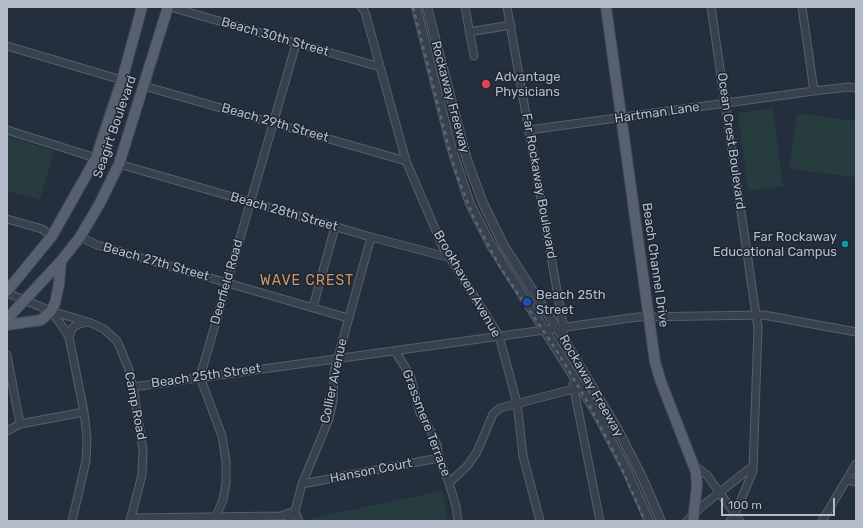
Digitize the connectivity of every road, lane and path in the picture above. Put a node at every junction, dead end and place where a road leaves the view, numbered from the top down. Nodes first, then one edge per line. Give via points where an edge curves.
1 (142, 7) edge
2 (169, 7) edge
3 (361, 7) edge
4 (416, 7) edge
5 (427, 7) edge
6 (465, 7) edge
7 (507, 7) edge
8 (606, 7) edge
9 (711, 7) edge
10 (802, 7) edge
11 (511, 25) junction
12 (469, 32) junction
13 (296, 44) junction
14 (7, 46) edge
15 (474, 56) dead end
16 (380, 67) junction
17 (122, 80) junction
18 (144, 86) junction
19 (856, 88) edge
20 (814, 91) junction
21 (725, 103) junction
22 (622, 118) junction
23 (273, 122) junction
24 (7, 130) edge
25 (530, 130) junction
26 (96, 158) junction
27 (406, 161) junction
28 (119, 164) junction
29 (250, 202) junction
30 (7, 219) edge
31 (335, 227) junction
32 (52, 236) junction
33 (80, 237) junction
34 (371, 237) junction
35 (450, 258) junction
36 (61, 261) junction
37 (227, 282) junction
38 (7, 292) edge
39 (25, 301) junction
40 (312, 307) junction
41 (51, 312) junction
42 (756, 314) junction
43 (649, 317) junction
44 (348, 318) junction
45 (7, 319) edge
46 (91, 323) junction
47 (7, 325) edge
48 (560, 327) junction
49 (544, 329) junction
50 (856, 332) edge
51 (499, 336) junction
52 (69, 337) junction
53 (395, 351) junction
54 (7, 355) edge
55 (339, 359) junction
56 (200, 377) junction
57 (133, 387) junction
58 (577, 387) junction
59 (517, 403) junction
60 (84, 412) junction
61 (20, 424) junction
62 (7, 431) edge
63 (439, 458) junction
64 (856, 464) edge
65 (695, 466) junction
66 (753, 466) junction
67 (846, 480) junction
68 (856, 482) edge
69 (449, 483) junction
70 (302, 484) junction
71 (720, 492) junction
72 (295, 511) junction
73 (735, 514) junction
74 (131, 519) edge
75 (215, 519) edge
76 (691, 519) edge
77 (72, 521) edge
78 (288, 521) edge
79 (299, 521) edge
80 (458, 521) edge
81 (540, 521) edge
82 (600, 521) edge
83 (648, 521) edge
84 (661, 521) edge
85 (730, 521) edge
86 (740, 521) edge
87 (822, 521) edge

1 - 17 main road, Seagirt Boulevard
2 - 13 street, Beach 30th Street
2 - 18 main road, Seagirt Boulevard
3 - 16 street, Brookhaven Avenue via 365,12
4 - 49 street, Rockaway Freeway via 452,150 467,196 491,245
5 - 48 street, Rockaway Freeway via 465,154 478,192 504,246
6 - 12 street
7 - 11 street, Far Rockaway Boulevard
8 - 22 main road, Beach Channel Drive
9 - 21 street, Ocean Crest Boulevard
10 - 20 street
11 - 12 street
11 - 25 street, Far Rockaway Boulevard
12 - 15 street
13 - 16 street, Beach 30th Street
13 - 23 street, Deerfield Road
14 - 17 street
16 - 27 street, Brookhaven Avenue
17 - 26 main road, Seagirt Boulevard
18 - 23 street, Beach 29th Street
18 - 28 main road, Seagirt Boulevard
19 - 20 street, Hartman Lane
20 - 21 street, Hartman Lane
21 - 22 street, Hartman Lane
21 - 42 street, Ocean Crest Boulevard
22 - 25 street, Hartman Lane
22 - 43 main road, Beach Channel Drive
23 - 27 street, Beach 29th Street
23 - 29 street, Deerfield Road
24 - 26 street
25 - 48 street, Far Rockaway Boulevard
26 - 32 main road, Seagirt Boulevard
27 - 35 street, Brookhaven Avenue
28 - 29 street, Beach 28th Street
28 - 33 main road, Seagirt Boulevard
29 - 31 street, Beach 28th Street
29 - 37 street, Deerfield Road
30 - 32 street via 42,229
31 - 34 street, Beach 28th Street
31 - 40 street
32 - 38 main road, Seagirt Boulevard
33 - 36 main road, Seagirt Boulevard
33 - 37 street, Beach 27th Street via 96,245
34 - 35 street, Beach 28th Street
34 - 44 street, Collier Avenue
35 - 51 street, Brookhaven Avenue
36 - 39 main road, Seagirt Boulevard
36 - 41 main road via 59,284
37 - 40 street, Beach 27th Street
37 - 56 street, Deerfield Road
38 - 39 street, Camp Road
39 - 41 street, Camp Road
39 - 45 main road, Seagirt Boulevard
40 - 44 street, Beach 27th Street
41 - 46 street, Camp Road
41 - 47 main road via 41,320
41 - 52 street
42 - 43 street, Beach 25th Street
42 - 50 street, Beach 25th Street
42 - 66 street, Ocean Crest Boulevard via 758,328
43 - 48 street, Beach 25th Street
43 - 65 main road, Beach Channel Drive via 658,374
44 - 55 street, Collier Avenue
46 - 52 street via 76,325
46 - 57 street, Camp Road via 104,329 117,341
48 - 49 street, Beach 25th Street
48 - 84 street, Rockaway Freeway via 565,341 629,451
49 - 51 street, Beach 25th Street
49 - 58 street, Rockaway Freeway via 571,370
51 - 53 street, Beach 25th Street
51 - 59 street, Brookhaven Avenue
52 - 60 street
53 - 55 street, Beach 25th Street
53 - 63 street, Grassmere Terrace via 410,375 420,413 433,435
54 - 61 street
55 - 56 street, Beach 25th Street
55 - 70 street, Collier Avenue via 334,372 333,401 329,419
56 - 57 street, Beach 25th Street
56 - 75 street via 222,436 226,462 226,483
57 - 74 street, Camp Road via 144,460
58 - 59 street
58 - 82 street
58 - 83 street, Rockaway Freeway via 603,424
59 - 69 street via 500,408 493,414 477,452 468,465
59 - 81 street, Brookhaven Avenue via 523,456
60 - 61 street
60 - 77 street via 86,461
61 - 62 street
63 - 69 street, Grassmere Terrace
63 - 70 street, Hanson Court
64 - 67 street
65 - 71 street via 707,475
65 - 76 main road, Beach Channel Drive via 697,480
66 - 71 street
66 - 73 street, Ocean Crest Boulevard via 752,475
67 - 68 street
67 - 87 street
69 - 80 street, Grassmere Terrace
70 - 72 street, Collier Avenue
71 - 73 street
71 - 76 street
72 - 75 street via 281,516
72 - 78 street, Collier Avenue
72 - 79 street
73 - 85 street, Ocean Crest Boulevard
73 - 86 street
74 - 75 street

